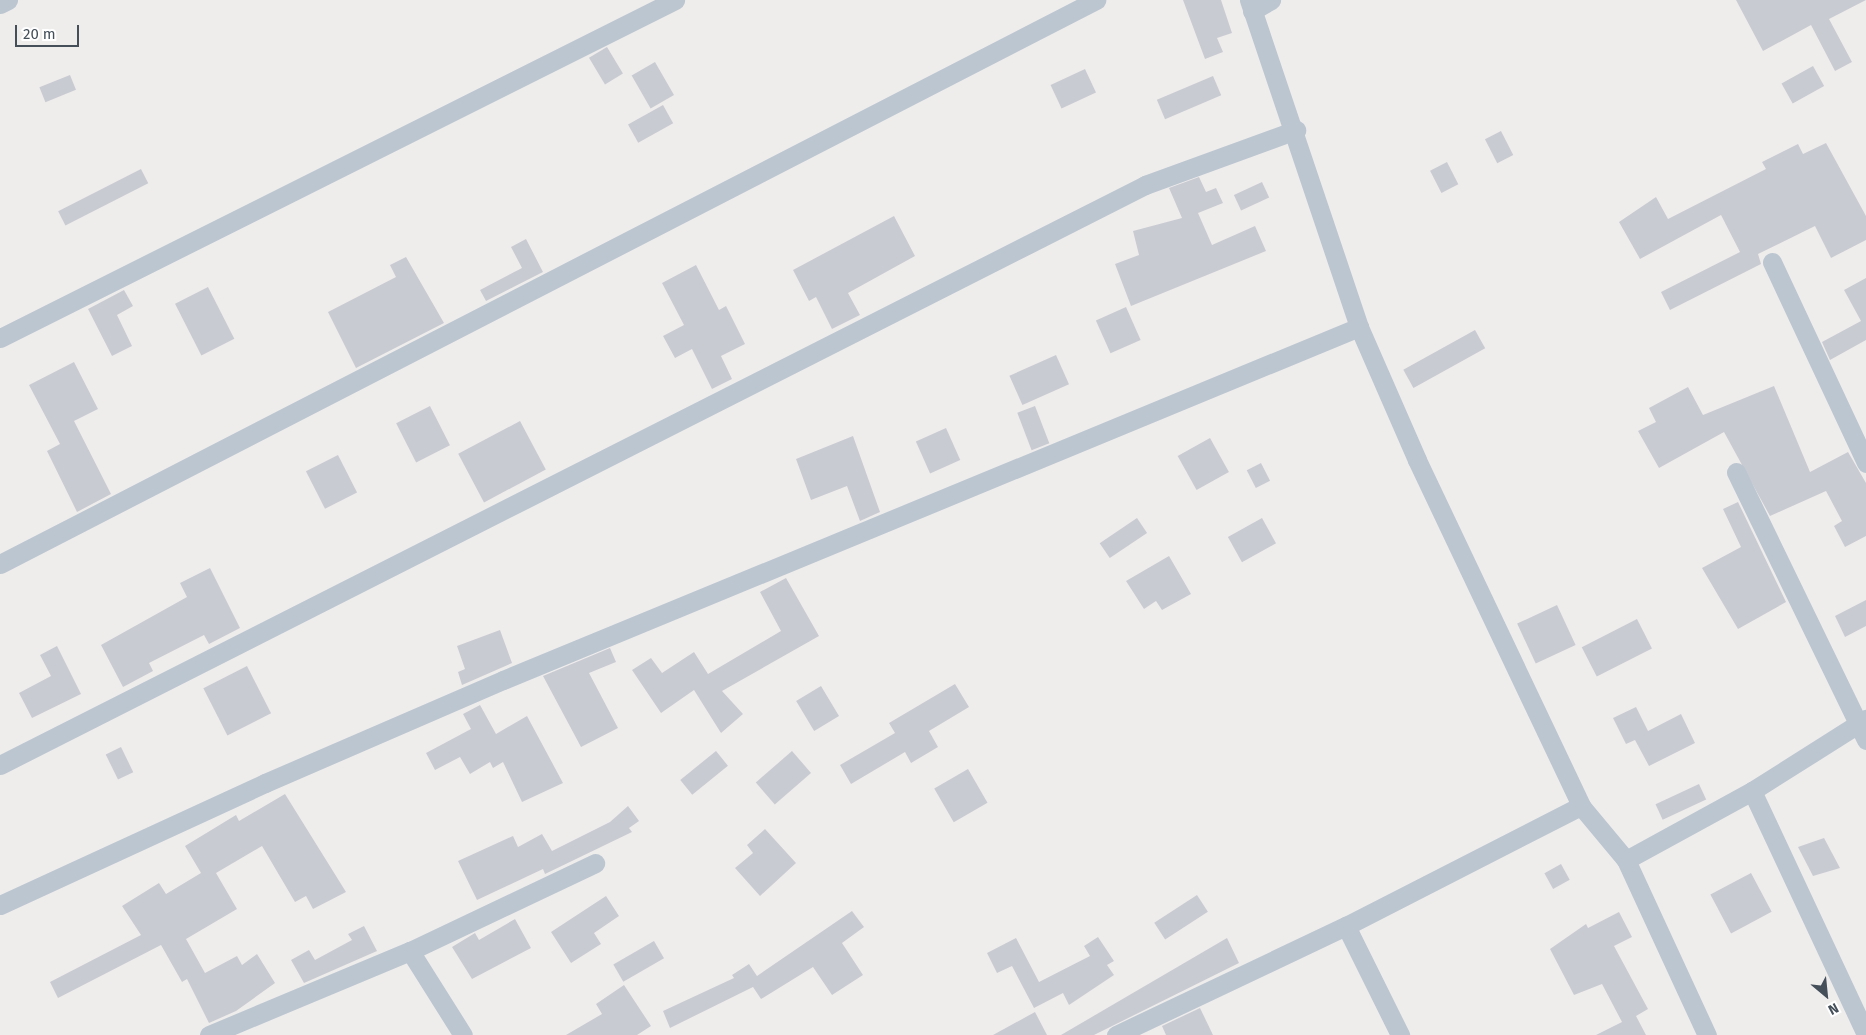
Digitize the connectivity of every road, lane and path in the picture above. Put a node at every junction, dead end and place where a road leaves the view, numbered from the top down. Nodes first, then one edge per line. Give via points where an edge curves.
1 (8, 0) edge
2 (675, 0) edge
3 (1096, 0) edge
4 (1271, 0) edge
5 (0, 4) edge
6 (1250, 6) edge
7 (1296, 130) junction
8 (1772, 262) dead end
9 (1359, 327) junction
10 (0, 338) edge
11 (1866, 463) edge
12 (1736, 472) dead end
13 (0, 564) edge
14 (1863, 728) edge
15 (0, 764) edge
16 (1752, 791) junction
17 (1581, 806) junction
18 (1626, 860) junction
19 (595, 863) dead end
20 (0, 906) edge
21 (1346, 926) junction
22 (410, 951) junction
23 (1866, 1034) edge
24 (210, 1035) edge
25 (463, 1035) edge
26 (1116, 1035) edge
27 (1400, 1035) edge
28 (1707, 1035) edge

1 - 5 street
2 - 10 street
3 - 13 street
4 - 6 street
6 - 7 street
7 - 9 street
7 - 15 street via 1136,190
8 - 11 street
9 - 17 street
9 - 20 street via 494,684 265,783
12 - 14 street
14 - 16 street
16 - 18 street
16 - 23 street
17 - 18 street
17 - 21 street
18 - 28 street
19 - 22 street
21 - 26 street
21 - 27 street
22 - 24 street
22 - 25 street

